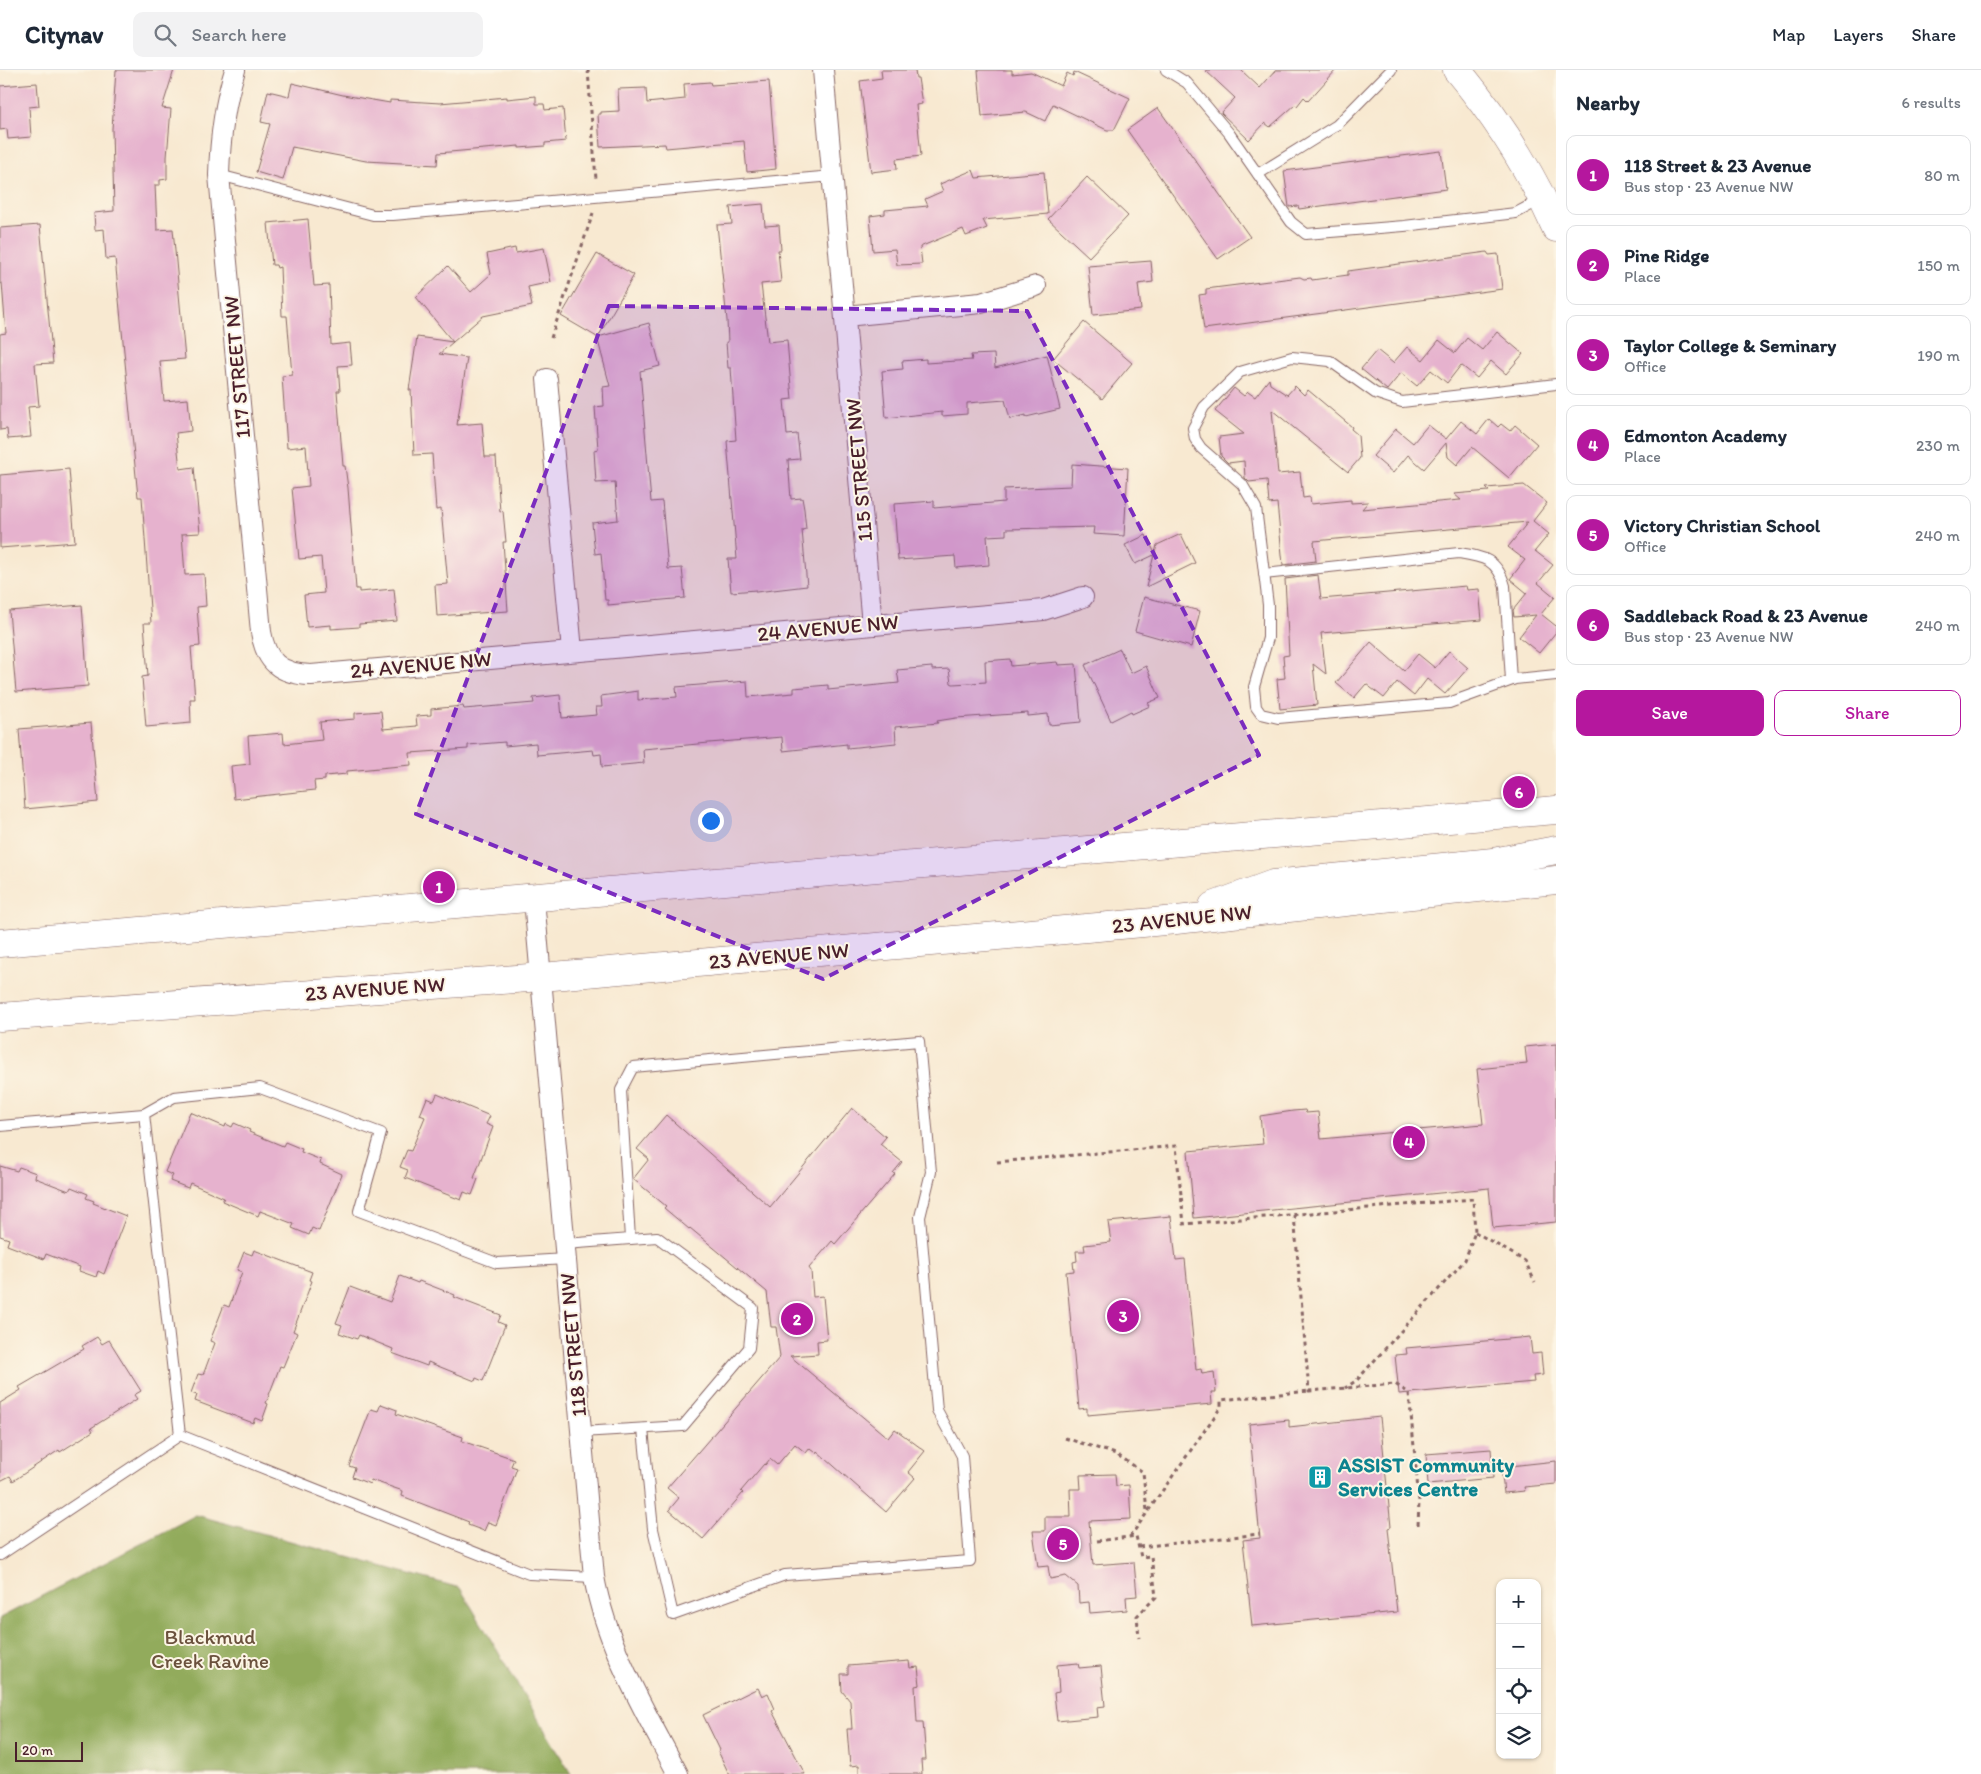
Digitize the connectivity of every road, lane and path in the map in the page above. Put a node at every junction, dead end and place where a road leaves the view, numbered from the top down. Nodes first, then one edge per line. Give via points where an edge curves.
1 (235, 70) edge
2 (823, 70) edge
3 (1166, 70) edge
4 (1391, 70) edge
5 (1457, 70) edge
6 (219, 174) junction
7 (1258, 174) junction
8 (833, 176) junction
9 (1543, 199) junction
10 (1556, 228) edge
11 (1036, 286) dead end
12 (845, 316) junction
13 (547, 379) dead end
14 (1556, 384) edge
15 (1264, 574) junction
16 (1083, 597) dead end
17 (872, 625) junction
18 (572, 651) junction
19 (274, 662) joint
20 (1556, 675) edge
21 (1511, 680) junction
22 (1556, 810) edge
23 (1556, 850) edge
24 (1556, 880) edge
25 (534, 899) junction
26 (1176, 920) junction
27 (97, 935) junction
28 (0, 936) edge
29 (0, 944) edge
30 (542, 977) junction
31 (0, 1016) edge
32 (144, 1114) junction
33 (0, 1126) edge
34 (997, 1162) dead end
35 (1294, 1215) junction
36 (1475, 1232) junction
37 (630, 1239) junction
38 (565, 1252) junction
39 (1535, 1282) dead end
40 (1345, 1388) junction
41 (1309, 1391) junction
42 (643, 1429) junction
43 (581, 1432) junction
44 (180, 1435) junction
45 (1065, 1438) dead end
46 (1147, 1512) junction
47 (1418, 1526) dead end
48 (1260, 1534) dead end
49 (1130, 1537) junction
50 (1097, 1541) dead end
51 (1139, 1547) junction
52 (0, 1555) edge
53 (594, 1578) junction
54 (1139, 1638) dead end
55 (678, 1774) edge

1 - 6 street, 117 STREET NW via 220,135
2 - 8 street, 115 STREET NW
3 - 7 lane via 1187,83
4 - 7 lane via 1337,125
5 - 9 main road via 1498,123
6 - 8 lane via 373,214 393,215
6 - 19 street, 117 STREET NW via 261,632 263,646
7 - 9 lane via 1291,222 1306,234 1516,213
8 - 12 street, 115 STREET NW
9 - 10 main road
11 - 12 street via 981,303
12 - 17 street, 115 STREET NW
13 - 18 street
14 - 15 lane via 1402,402 1374,393 1330,361 1292,357 1240,372 1204,407 1193,428 1201,448 1242,484 1256,508
15 - 21 lane via 1459,554 1486,558 1501,574 1504,586
15 - 21 lane via 1268,638 1254,687 1256,707 1261,714 1278,718 1449,703
16 - 17 street, 24 AVENUE NW via 1043,610
17 - 18 street, 24 AVENUE NW
18 - 19 street, 24 AVENUE NW via 311,675 283,670
20 - 21 lane
22 - 25 main road
23 - 26 main road via 1493,862 1273,884
24 - 26 main road, 23 AVENUE NW
25 - 27 main road
25 - 30 street, 118 STREET NW
26 - 30 main road, 23 AVENUE NW
27 - 28 main road
27 - 29 main road
30 - 31 main road, 23 AVENUE NW
30 - 38 street, 118 STREET NW
32 - 33 lane
32 - 38 lane via 174,1097 260,1088 381,1133 358,1211 497,1263
32 - 44 lane
34 - 35 path via 1176,1146 1184,1224
35 - 36 path via 1473,1199
35 - 41 path
36 - 39 path via 1524,1262
36 - 40 path via 1465,1260 1357,1380
37 - 38 lane
37 - 42 lane via 657,1237 753,1308 749,1348 683,1426
37 - 42 lane via 621,1090 633,1067 919,1041 931,1172 920,1217 937,1410 962,1456 970,1560 785,1575 673,1615 653,1529
38 - 43 street, 118 STREET NW
40 - 41 path
40 - 47 path via 1395,1384 1409,1393 1419,1501
41 - 46 path via 1221,1400 1222,1407
42 - 43 lane
43 - 53 street, 118 STREET NW
44 - 52 lane
44 - 53 lane via 529,1574
45 - 46 path via 1116,1454 1143,1472
46 - 49 path
48 - 51 path
49 - 50 path
49 - 51 path via 1136,1536
51 - 54 path via 1141,1557 1151,1556 1156,1597 1137,1616
53 - 55 street, 118 STREET NW via 616,1652

